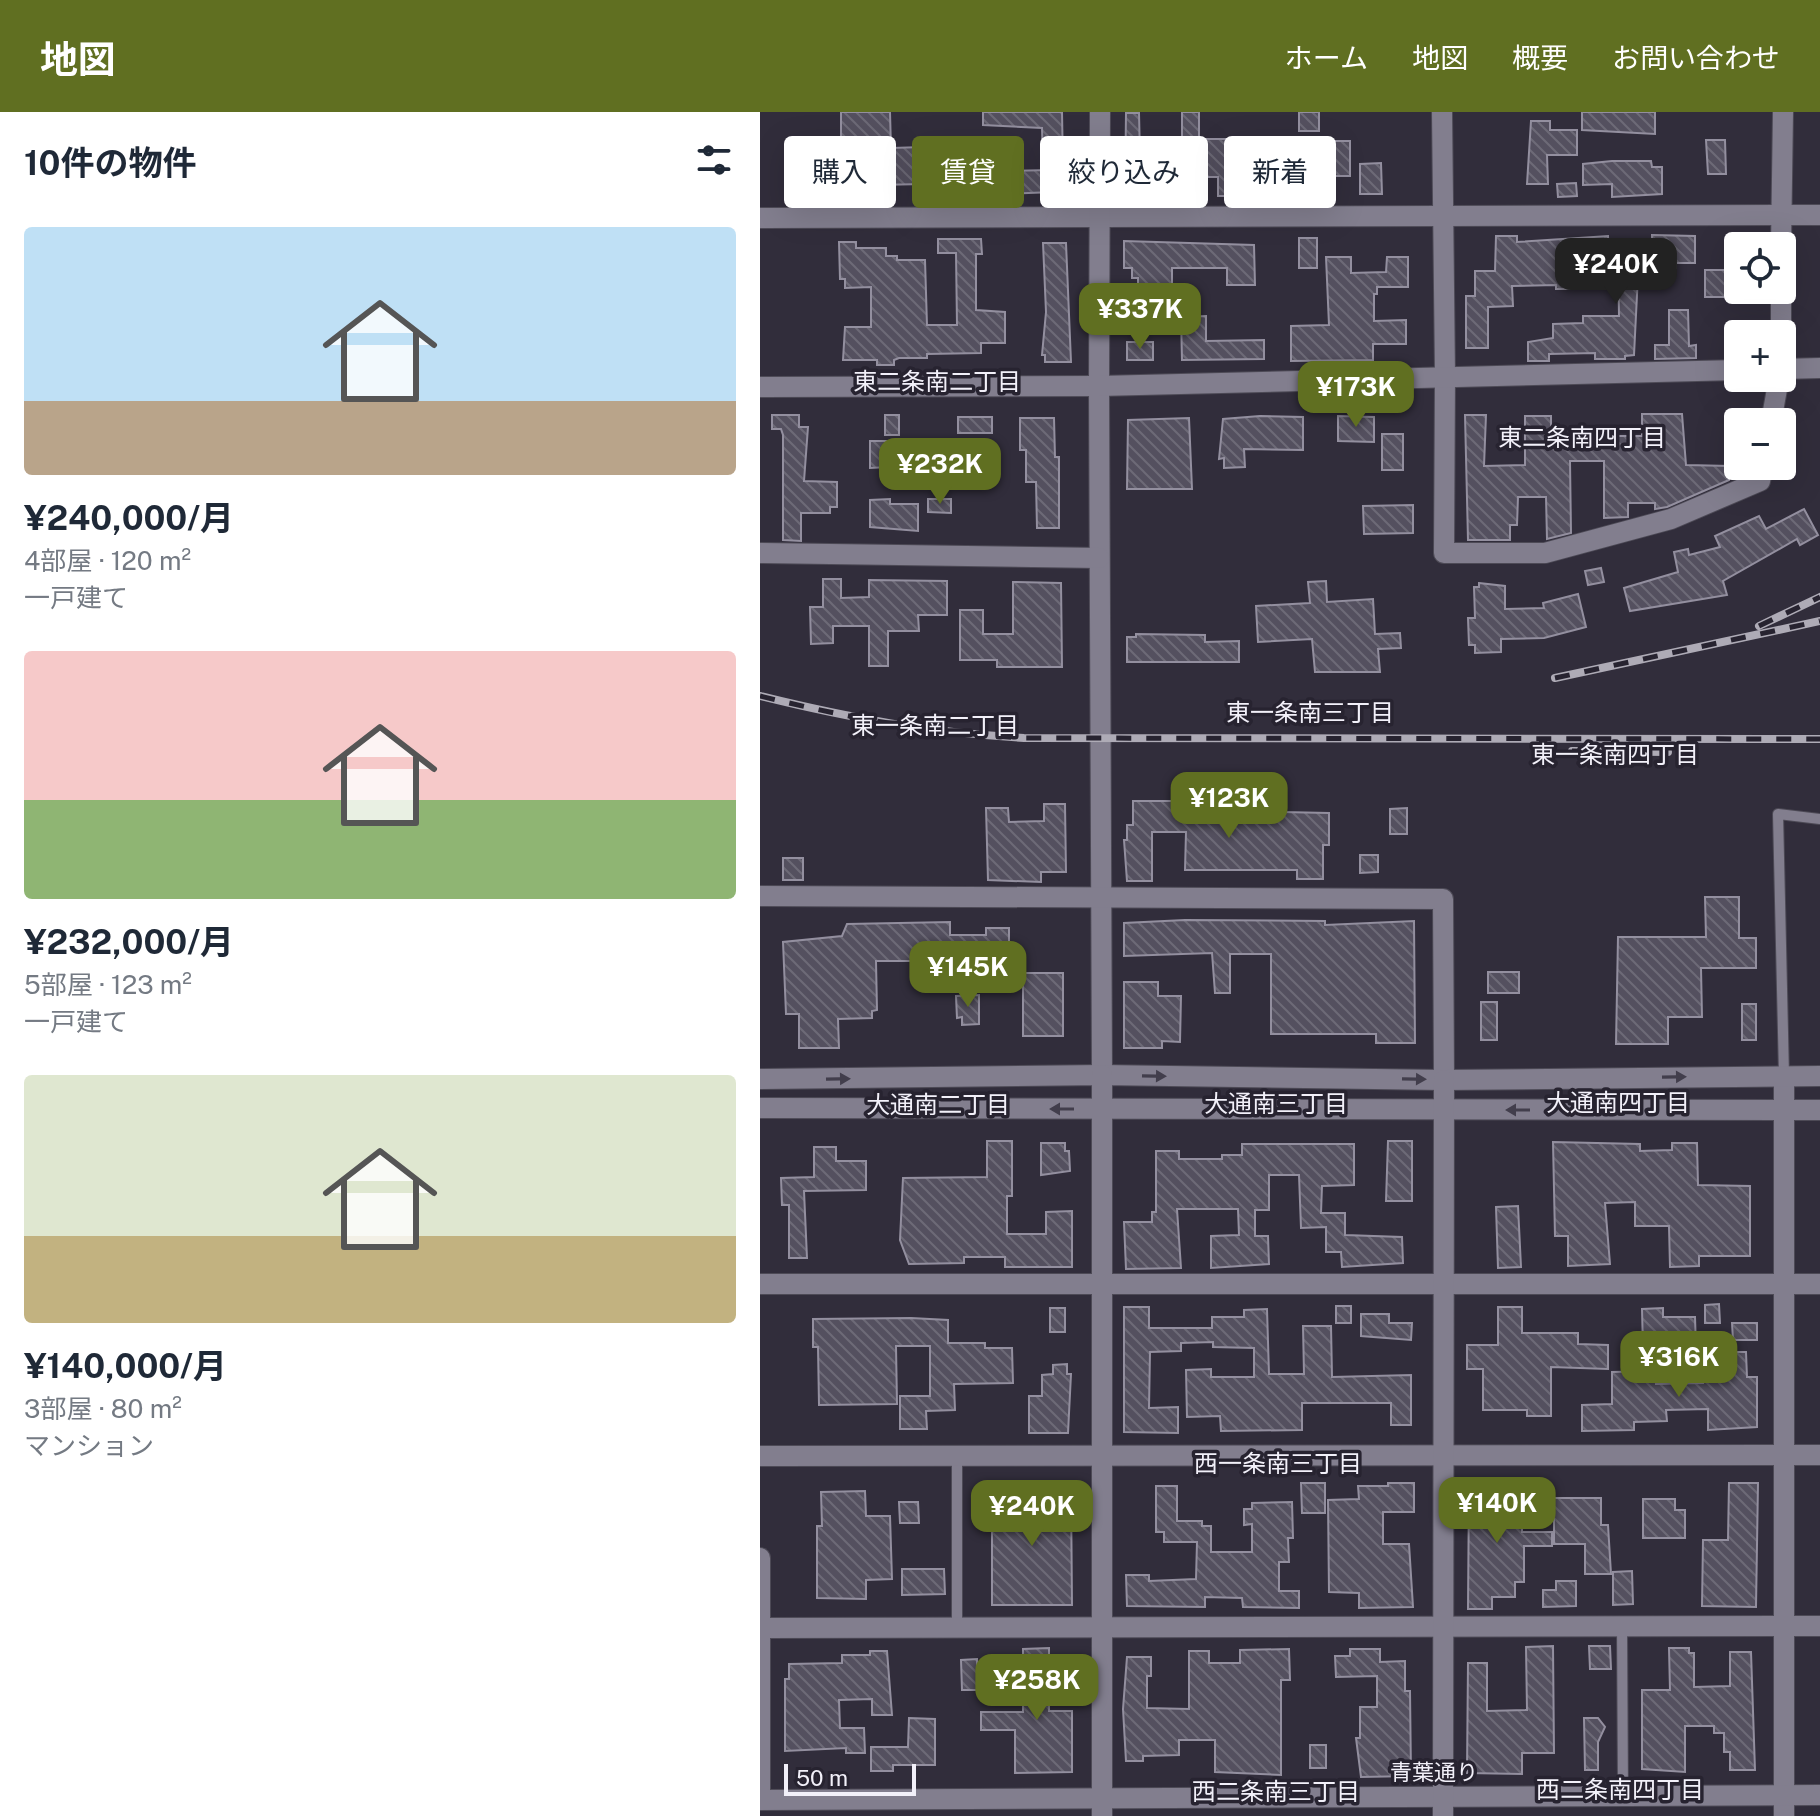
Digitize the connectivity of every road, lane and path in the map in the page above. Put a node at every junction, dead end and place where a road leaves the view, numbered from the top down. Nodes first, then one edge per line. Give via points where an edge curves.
1 (1100, 112) edge
2 (1442, 112) edge
3 (1783, 112) edge
4 (1100, 215) junction
5 (1781, 215) junction
6 (1820, 215) edge
7 (1443, 216) junction
8 (760, 218) edge
9 (1781, 232) edge
10 (1820, 368) edge
11 (1796, 369) edge
12 (1724, 370) edge
13 (1445, 376) junction
14 (1099, 386) junction
15 (760, 387) edge
16 (1760, 480) edge
17 (760, 553) edge
18 (1099, 558) junction
19 (1820, 819) edge
20 (760, 896) edge
21 (1101, 899) junction
22 (1102, 1075) junction
23 (1784, 1076) junction
24 (1820, 1076) edge
25 (760, 1079) edge
26 (1444, 1080) junction
27 (760, 1108) edge
28 (1785, 1109) junction
29 (1102, 1110) junction
30 (1444, 1110) junction
31 (1820, 1110) edge
32 (760, 1284) edge
33 (1445, 1284) junction
34 (1786, 1284) junction
35 (1820, 1284) edge
36 (1099, 1285) junction
37 (1100, 1455) junction
38 (1446, 1455) junction
39 (1785, 1455) junction
40 (1820, 1455) edge
41 (760, 1456) edge
42 (957, 1456) junction
43 (760, 1558) edge
44 (1444, 1626) junction
45 (1622, 1626) junction
46 (1785, 1626) junction
47 (1820, 1626) edge
48 (760, 1628) edge
49 (957, 1628) junction
50 (1102, 1628) junction
51 (760, 1791) edge
52 (1623, 1795) junction
53 (1784, 1795) junction
54 (1820, 1795) edge
55 (760, 1800) edge
56 (1443, 1806) edge
57 (1102, 1807) edge
58 (1784, 1816) edge

1 - 4 street
2 - 7 street
3 - 5 street
4 - 7 street
4 - 8 street
4 - 14 street
5 - 6 street
5 - 7 street
5 - 9 street
7 - 13 street
10 - 11 street
12 - 13 street
13 - 14 street
13 - 16 street via 1444,553 1545,553 1671,519
14 - 15 street
14 - 18 street
17 - 18 street
18 - 21 street
19 - 23 lane via 1778,814
20 - 21 street
21 - 22 street
21 - 26 street via 1443,899
25 -> 22 street
22 -> 26 street
22 - 29 street
23 - 24 street
26 -> 23 street
23 - 28 street
26 - 30 street
29 -> 27 street
28 -> 30 street
28 - 31 street
28 - 34 street
29 - 30 street
29 - 36 street
30 - 33 street
32 - 36 street
33 - 34 street
33 - 36 street
33 - 38 street
34 - 35 street
34 - 39 street
36 - 37 street
37 - 38 street
37 - 42 street
37 - 50 street
38 - 39 street
38 - 44 street
39 - 40 street
39 - 46 street
41 - 42 street
42 - 49 lane
43 - 48 street
44 - 45 street
44 - 50 street
44 - 56 street
45 - 46 street
45 - 52 lane
46 - 47 street
46 - 53 street
48 - 49 street
48 - 51 street
49 - 50 street
50 - 57 street
52 - 53 street, 青葉通り
52 - 56 street, 青葉通り
53 - 54 street, 青葉通り
53 - 58 street
55 - 57 street, 青葉通り
56 - 57 street, 青葉通り

